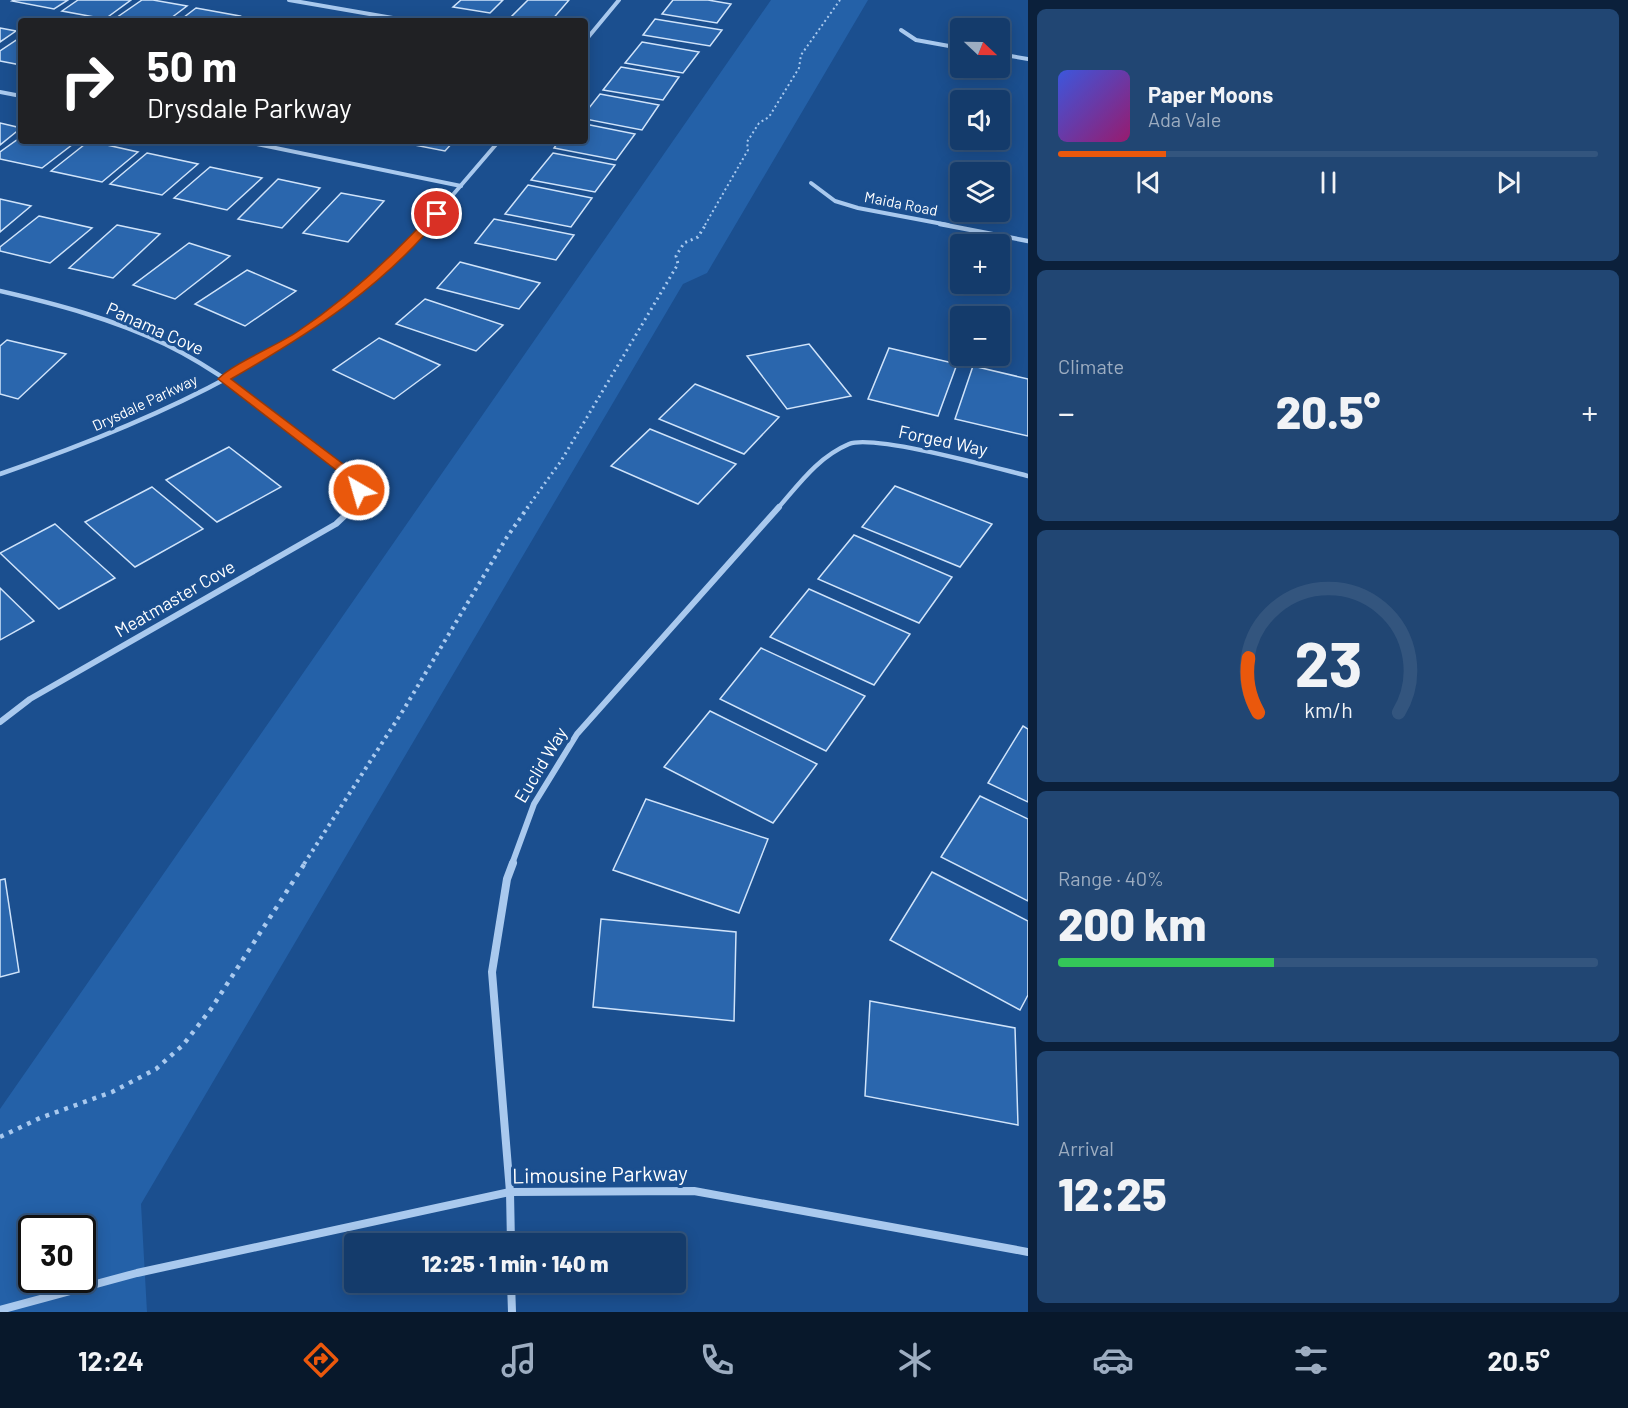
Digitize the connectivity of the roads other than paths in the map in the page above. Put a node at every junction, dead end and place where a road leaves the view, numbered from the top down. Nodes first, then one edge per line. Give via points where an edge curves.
1 (289, 0) edge
2 (620, 0) edge
3 (393, 18) edge
4 (901, 30) dead end
5 (588, 37) edge
6 (950, 46) edge
7 (1010, 56) edge
8 (1028, 59) edge
9 (0, 92) edge
10 (18, 95) edge
11 (257, 144) edge
12 (496, 144) edge
13 (811, 183) dead end
14 (461, 186) junction
15 (1028, 241) edge
16 (0, 291) edge
17 (224, 379) junction
18 (851, 443) joint
19 (0, 474) edge
20 (1028, 476) edge
21 (359, 498) joint
22 (0, 722) edge
23 (510, 1192) junction
24 (511, 1233) edge
25 (1028, 1252) edge
26 (511, 1293) edge
27 (0, 1310) edge
28 (512, 1312) edge

1 - 3 street
2 - 5 street
4 - 6 street via 916,40
7 - 8 street
9 - 10 street
11 - 14 street
12 - 14 street, Drysdale Parkway
13 - 15 street, Maida Road via 834,201 858,208
14 - 17 street, Drysdale Parkway via 401,254 360,291 300,334
16 - 17 street, Panama Cove via 124,327 189,356
17 - 19 street, Drysdale Parkway via 136,423
17 - 21 street, Panama Cove via 345,470 356,483
18 - 20 street, Forged Way via 897,445
18 - 23 street, Euclid Way via 821,460 577,734 534,804 507,879 492,972
21 - 22 street, Meatmaster Cove via 351,512 336,524 30,699
23 - 24 street, Euclid Way
23 - 25 street, Limousine Parkway via 694,1191
23 - 27 street, Limousine Parkway via 137,1273
26 - 28 street

